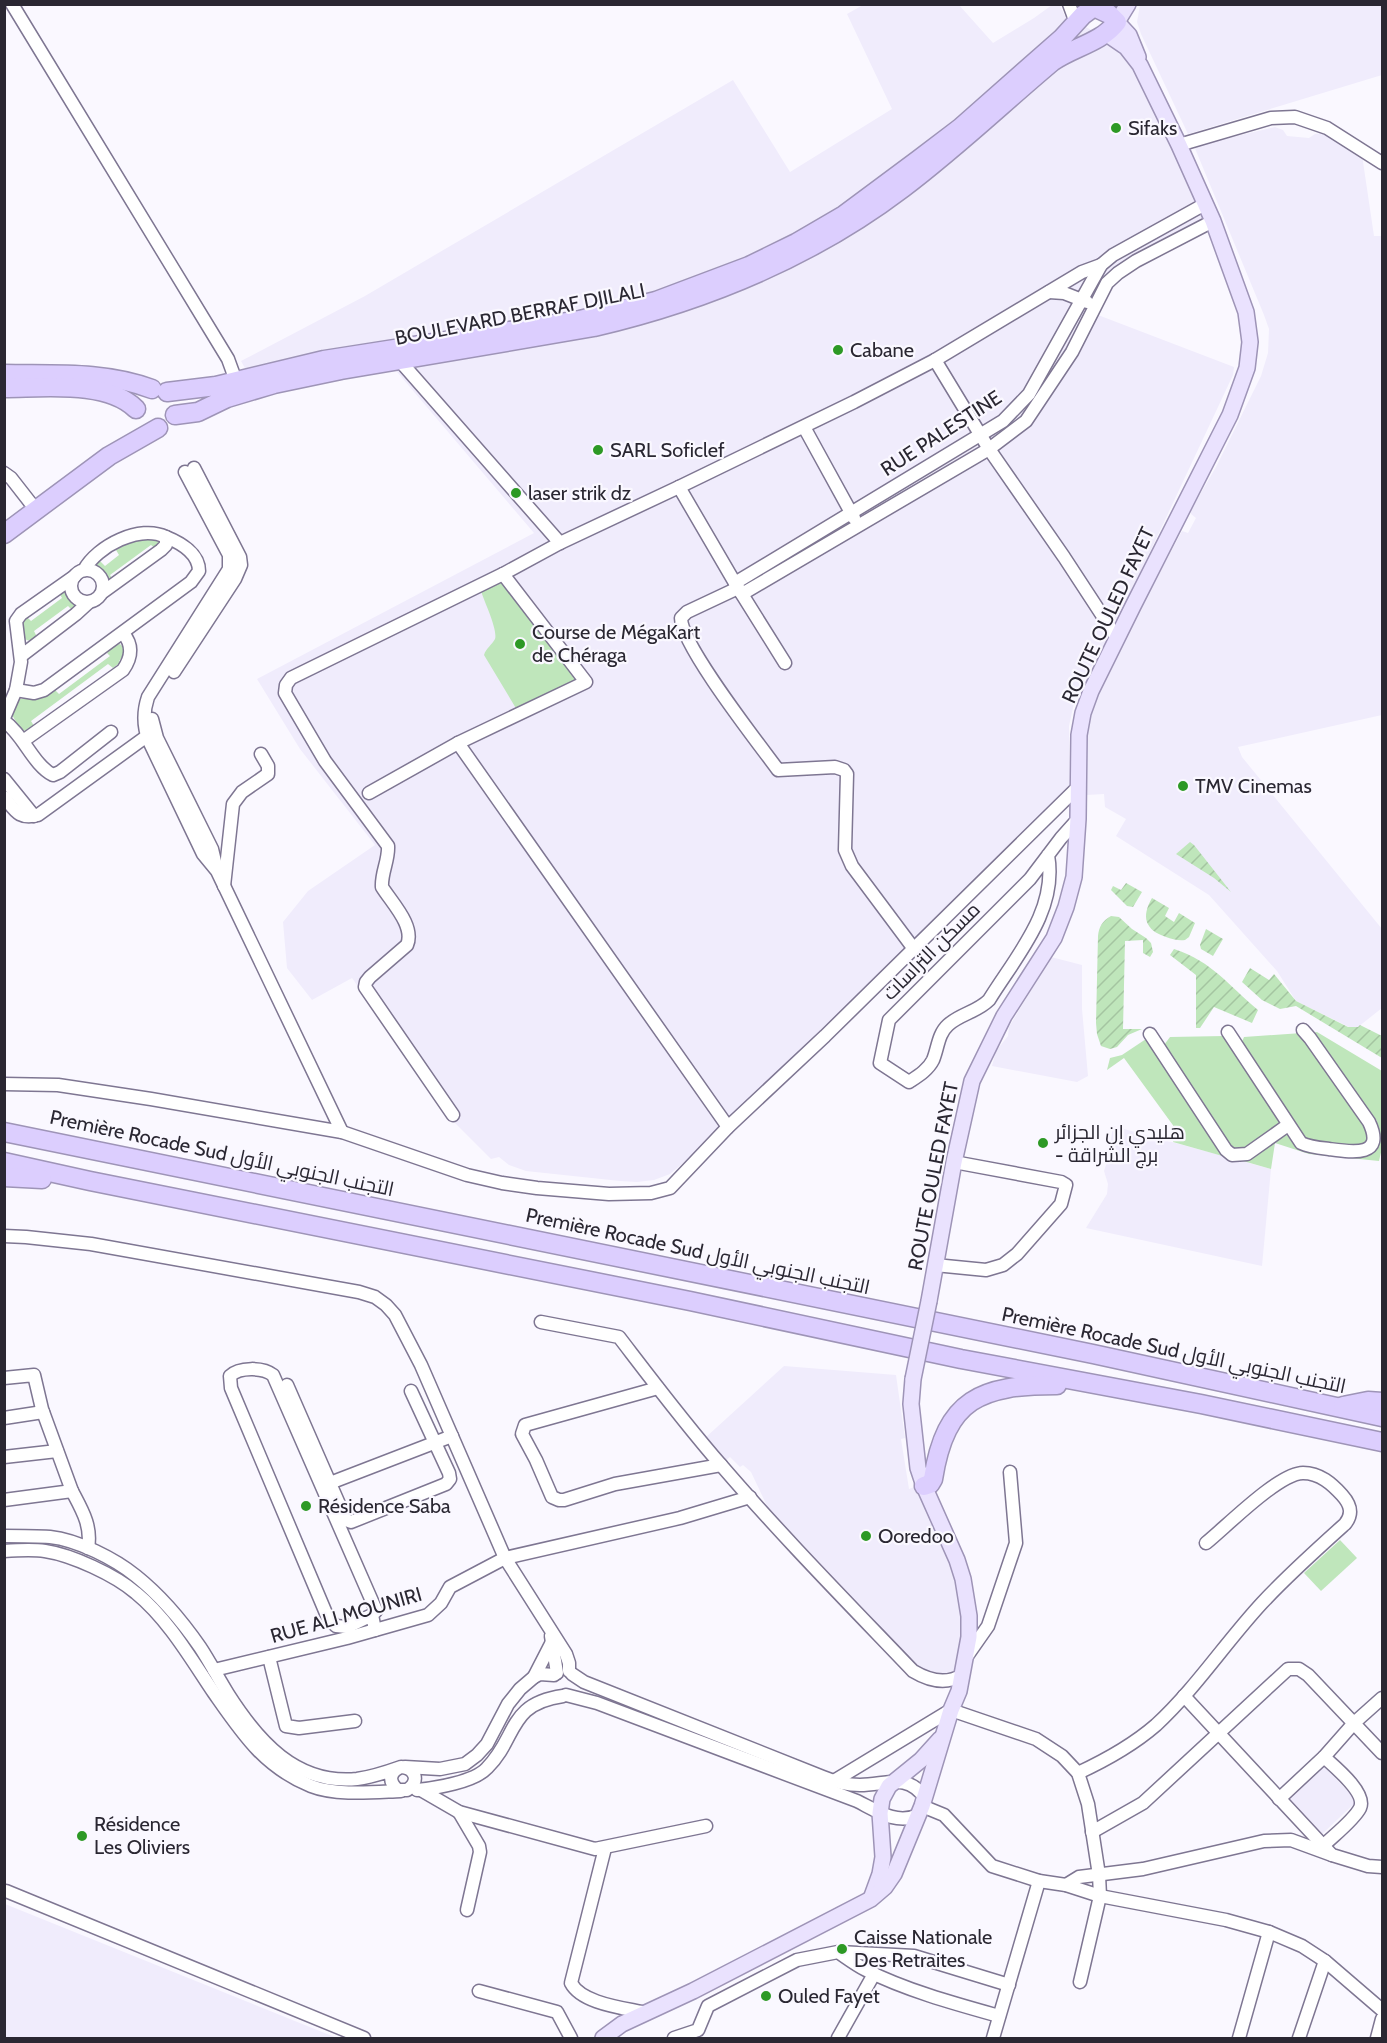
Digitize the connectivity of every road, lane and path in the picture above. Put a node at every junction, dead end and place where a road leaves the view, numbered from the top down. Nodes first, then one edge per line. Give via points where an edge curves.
1 (12, 4) edge
2 (1070, 4) edge
3 (1128, 4) edge
4 (1093, 6) edge
5 (1076, 23) junction
6 (1112, 28) junction
7 (1179, 145) junction
8 (1383, 164) edge
9 (1205, 204) junction
10 (1213, 221) junction
11 (1101, 265) junction
12 (1048, 292) junction
13 (1080, 300) junction
14 (1095, 305) junction
15 (935, 360) junction
16 (400, 361) junction
17 (4, 374) edge
18 (236, 381) junction
19 (4, 388) edge
20 (160, 390) junction
21 (136, 409) junction
22 (175, 416) junction
23 (159, 428) junction
24 (804, 428) junction
25 (980, 435) junction
26 (989, 449) junction
27 (4, 473) edge
28 (680, 487) junction
29 (36, 510) junction
30 (851, 513) junction
31 (859, 526) junction
32 (4, 534) edge
33 (166, 537) junction
34 (560, 543) junction
35 (79, 573) junction
36 (503, 574) junction
37 (738, 588) junction
38 (103, 592) junction
39 (88, 603) junction
40 (123, 633) junction
41 (1117, 638) junction
42 (21, 656) junction
43 (785, 663) dead end
44 (16, 690) junction
45 (4, 720) edge
46 (111, 732) dead end
47 (147, 736) junction
48 (23, 741) junction
49 (458, 743) junction
50 (261, 754) dead end
51 (4, 779) edge
52 (1077, 788) junction
53 (369, 793) dead end
54 (4, 797) edge
55 (34, 816) junction
56 (1078, 819) junction
57 (1048, 855) junction
58 (217, 871) junction
59 (224, 886) junction
60 (914, 949) junction
61 (1303, 1030) dead end
62 (1228, 1032) dead end
63 (1150, 1034) dead end
64 (4, 1084) edge
65 (453, 1115) dead end
66 (1288, 1125) junction
67 (729, 1127) junction
68 (4, 1132) edge
69 (342, 1132) junction
70 (4, 1162) edge
71 (954, 1162) junction
72 (4, 1177) edge
73 (90, 1181) junction
74 (4, 1236) edge
75 (935, 1265) junction
76 (541, 1322) dead end
77 (4, 1378) edge
78 (287, 1385) dead end
79 (1098, 1385) junction
80 (658, 1388) junction
81 (411, 1391) dead end
82 (1383, 1402) edge
83 (1336, 1408) junction
84 (43, 1412) junction
85 (4, 1418) edge
86 (1383, 1418) edge
87 (452, 1436) junction
88 (1383, 1442) edge
89 (434, 1443) junction
90 (57, 1450) junction
91 (4, 1457) edge
92 (721, 1465) junction
93 (1010, 1472) dead end
94 (330, 1483) junction
95 (924, 1486) junction
96 (72, 1491) junction
97 (750, 1497) junction
98 (4, 1500) edge
99 (4, 1536) edge
100 (1206, 1543) dead end
101 (88, 1548) junction
102 (4, 1551) edge
103 (505, 1558) junction
104 (372, 1615) junction
105 (375, 1630) junction
106 (551, 1637) junction
107 (967, 1656) junction
108 (269, 1657) junction
109 (214, 1670) junction
110 (563, 1673) junction
111 (962, 1675) junction
112 (534, 1677) junction
113 (565, 1695) junction
114 (1184, 1696) junction
115 (1383, 1698) edge
116 (951, 1710) junction
117 (355, 1721) dead end
118 (1354, 1723) junction
119 (1218, 1733) junction
120 (944, 1736) junction
121 (1383, 1753) edge
122 (1324, 1756) junction
123 (402, 1767) junction
124 (1078, 1773) junction
125 (834, 1781) junction
126 (895, 1782) junction
127 (421, 1790) junction
128 (404, 1791) junction
129 (1279, 1799) junction
130 (922, 1806) junction
131 (459, 1812) junction
132 (880, 1813) junction
133 (706, 1826) dead end
134 (1092, 1832) junction
135 (605, 1848) junction
136 (1328, 1850) junction
137 (1383, 1867) edge
138 (1100, 1875) junction
139 (1039, 1881) junction
140 (1066, 1885) junction
141 (6, 1891) edge
142 (1101, 1896) junction
143 (871, 1899) junction
144 (467, 1910) dead end
145 (1269, 1932) junction
146 (838, 1952) junction
147 (1325, 1961) junction
148 (874, 1974) junction
149 (1080, 1982) dead end
150 (1009, 1985) junction
151 (479, 1991) dead end
152 (1383, 2010) edge
153 (646, 2013) junction
154 (999, 2016) junction
155 (1383, 2019) edge
156 (364, 2038) edge
157 (571, 2038) edge
158 (603, 2038) edge
159 (674, 2038) edge
160 (838, 2038) edge
161 (993, 2038) edge
162 (1239, 2038) edge
163 (1299, 2038) edge
164 (1377, 2038) edge

1 - 18 street via 228,359
2 - 5 street
3 - 6 main road
4 - 5 highway, BOULEVARD BERRAF DJILALI
4 - 6 highway via 1109,14
5 - 18 highway, BOULEVARD BERRAF DJILALI via 968,120 903,172 844,215 749,266 656,301 580,320 324,360
6 - 7 main road, ROUTE OULED FAYET via 1140,65
6 - 16 highway, BOULEVARD BERRAF DJILALI via 1052,62 902,189 861,218 789,259 711,293 628,319
7 - 8 street via 1271,118 1295,117 1327,128
7 - 9 main road, ROUTE OULED FAYET
9 - 10 main road, ROUTE OULED FAYET
9 - 11 street, RUE PALESTINE
10 - 14 street, RUE PALESTINE via 1118,273 1107,283
10 - 41 main road, ROUTE OULED FAYET via 1246,312 1250,342 1247,368 1230,415
11 - 12 street
11 - 13 street, RUE PALESTINE
12 - 13 street
12 - 15 street
13 - 14 street
13 - 25 street, RUE PALESTINE via 1029,394 1003,421
14 - 26 street, RUE PALESTINE via 1072,352 1026,421
15 - 24 street
15 - 25 street
16 - 22 highway, BOULEVARD BERRAF DJILALI via 273,384 198,412
16 - 34 street
17 - 20 highway via 91,375
18 - 20 highway, BOULEVARD BERRAF DJILALI via 204,388
19 - 21 highway via 93,389 112,394
20 - 21 highway via 147,391
20 - 22 highway via 174,400
21 - 23 highway via 143,423
22 - 23 highway
23 - 29 highway via 110,456
24 - 28 street
24 - 30 street
25 - 26 street
25 - 30 street, RUE PALESTINE
26 - 31 street, RUE PALESTINE
26 - 41 street
27 - 29 street
28 - 34 street
28 - 37 street
29 - 32 highway
30 - 31 street
30 - 37 street, RUE PALESTINE
31 - 37 street, RUE PALESTINE
33 - 35 street via 140,533 123,538
33 - 38 street via 161,550
33 - 40 street via 190,552 199,567 198,575
34 - 36 street
35 - 38 street via 98,574
35 - 39 street via 71,584 72,594
35 - 42 street via 18,617 15,625
36 - 49 street via 586,682
36 - 65 street via 291,678 285,693 325,761 388,846 382,887 407,926 410,939 370,977 365,987
37 - 43 street
37 - 60 street via 687,612 681,618 686,634 716,684 778,770 835,767 847,774 845,850 852,866
38 - 39 street
39 - 42 street
40 - 44 street via 44,690
40 - 48 street via 130,648 123,670
41 - 52 main road, ROUTE OULED FAYET via 1083,713
42 - 44 street
44 - 45 street
45 - 48 street
46 - 48 street via 57,775 49,773
47 - 55 street
47 - 58 street via 203,854
47 - 58 street via 144,720 148,697 231,562 190,470 238,550 241,565 159,695 152,719 157,738 212,849
49 - 53 street
49 - 67 street
50 - 59 street via 268,774 242,792 233,804
51 - 55 street
52 - 56 main road, ROUTE OULED FAYET
52 - 60 street
54 - 55 street via 18,814
56 - 57 street, مسكن التراسات
56 - 71 main road, ROUTE OULED FAYET via 1074,877 1066,907 1053,938 1004,1016 972,1081
57 - 57 street, مسكن التراسات via 1030,879 889,1020 880,1063 909,1082 927,1070 947,1026 989,1000 1039,919 1050,881
58 - 59 street
59 - 69 street
60 - 67 street
61 - 66 street via 1372,1128 1372,1138 1368,1148 1361,1152 1306,1146
62 - 66 street
63 - 66 street via 1232,1155 1247,1154
64 - 69 street via 81,1089
67 - 69 street via 670,1188 633,1194 502,1183 467,1175
68 - 83 highway, Première Rocade Sud التجنب الجنوبي الأول via 1093,1354
70 - 73 highway
71 - 75 main road, ROUTE OULED FAYET
71 - 75 street via 1061,1182 1066,1190 1061,1204 1003,1265 986,1270
72 - 73 highway
73 - 79 highway
74 - 87 street via 91,1244 375,1297 403,1328
75 - 95 main road, ROUTE OULED FAYET, bridge via 911,1404 918,1468
76 - 80 street via 619,1337
77 - 84 street via 34,1375
78 - 94 street
79 - 88 highway
79 - 95 highway via 1014,1386 981,1395 964,1407 951,1424 942,1440 932,1480
80 - 92 street
80 - 92 street via 525,1425 522,1434 552,1497 564,1500 615,1484
81 - 89 street
82 - 83 highway
83 - 86 highway, Première Rocade Sud التجنب الجنوبي الأول
84 - 85 street
84 - 90 street
87 - 89 street
87 - 103 street
89 - 94 street
89 - 94 street via 449,1473 448,1482 354,1521 346,1520
90 - 91 street
90 - 96 street
92 - 97 street
93 - 107 street via 1016,1543 988,1626
95 - 107 main road, ROUTE OULED FAYET via 963,1579 969,1616
96 - 98 street
96 - 101 street via 89,1528
97 - 103 street, RUE ALI MOUNIRI via 680,1518
97 - 111 street via 913,1671 933,1680
99 - 101 street via 52,1537
100 - 114 street via 1278,1482 1294,1474 1320,1476 1347,1500 1350,1508 1345,1524 1289,1574
101 - 109 street via 135,1575 156,1593 184,1625
102 - 128 street via 57,1554 81,1562 136,1592 189,1655 239,1730 256,1750 293,1778 335,1791
103 - 105 street, RUE ALI MOUNIRI via 450,1587 441,1604 428,1616
103 - 106 street
104 - 104 street via 375,1608 273,1375 268,1371 235,1371 230,1376 231,1388 328,1618 336,1626 347,1627
104 - 105 street
105 - 108 street, RUE ALI MOUNIRI
106 - 110 street
106 - 112 street
107 - 111 main road, ROUTE OULED FAYET
108 - 109 street, RUE ALI MOUNIRI
108 - 117 street via 286,1726
109 - 123 street via 267,1746 304,1771 323,1777 358,1779
110 - 112 street
110 - 113 street via 552,1682 554,1690
110 - 113 street via 576,1680 575,1688
110 - 125 street
111 - 116 main road, ROUTE OULED FAYET
112 - 123 street via 508,1704 487,1744 465,1764 440,1769
113 - 127 street via 538,1702 526,1710 496,1757 477,1776
113 - 132 street via 597,1703
114 - 119 street
114 - 124 street via 1155,1726 1114,1755
115 - 118 street
116 - 120 main road, ROUTE OULED FAYET
116 - 124 street via 1036,1739 1062,1756
116 - 125 street
118 - 119 street via 1308,1675 1294,1668 1284,1671
118 - 121 street
118 - 122 street
119 - 129 street
119 - 134 street via 1143,1803
120 - 126 main road
120 - 130 main road, ROUTE OULED FAYET
122 - 129 street
122 - 136 street via 1362,1801
123 - 128 street via 411,1770 415,1777 413,1785
123 - 128 street via 393,1772 391,1780 394,1787
124 - 134 street
125 - 126 street via 859,1785
126 - 130 street via 916,1787
126 - 132 main road via 885,1792
127 - 128 street
127 - 131 street
129 - 136 street
130 - 132 street via 903,1820
130 - 139 street via 944,1815 992,1866
130 - 143 main road, ROUTE OULED FAYET via 894,1874
131 - 135 street via 595,1849
131 - 144 street via 480,1852
132 - 143 main road via 883,1857
133 - 135 street
134 - 138 street
135 - 153 street via 571,1983 592,2000
136 - 137 street via 1368,1866
136 - 138 street via 1291,1840 1264,1841
138 - 140 street via 1079,1877
138 - 142 street
139 - 140 street
139 - 150 street
140 - 142 street
141 - 156 street
142 - 145 street
142 - 149 street
143 - 153 main road, ROUTE OULED FAYET
145 - 147 street
145 - 162 street
146 - 148 street
146 - 150 street via 914,1956
146 - 159 street via 797,1960 708,2006 698,2030
147 - 152 street
147 - 163 street
148 - 154 street
148 - 160 street
150 - 154 street
151 - 157 street via 557,2012
153 - 158 main road, ROUTE OULED FAYET
154 - 161 street
155 - 164 street

